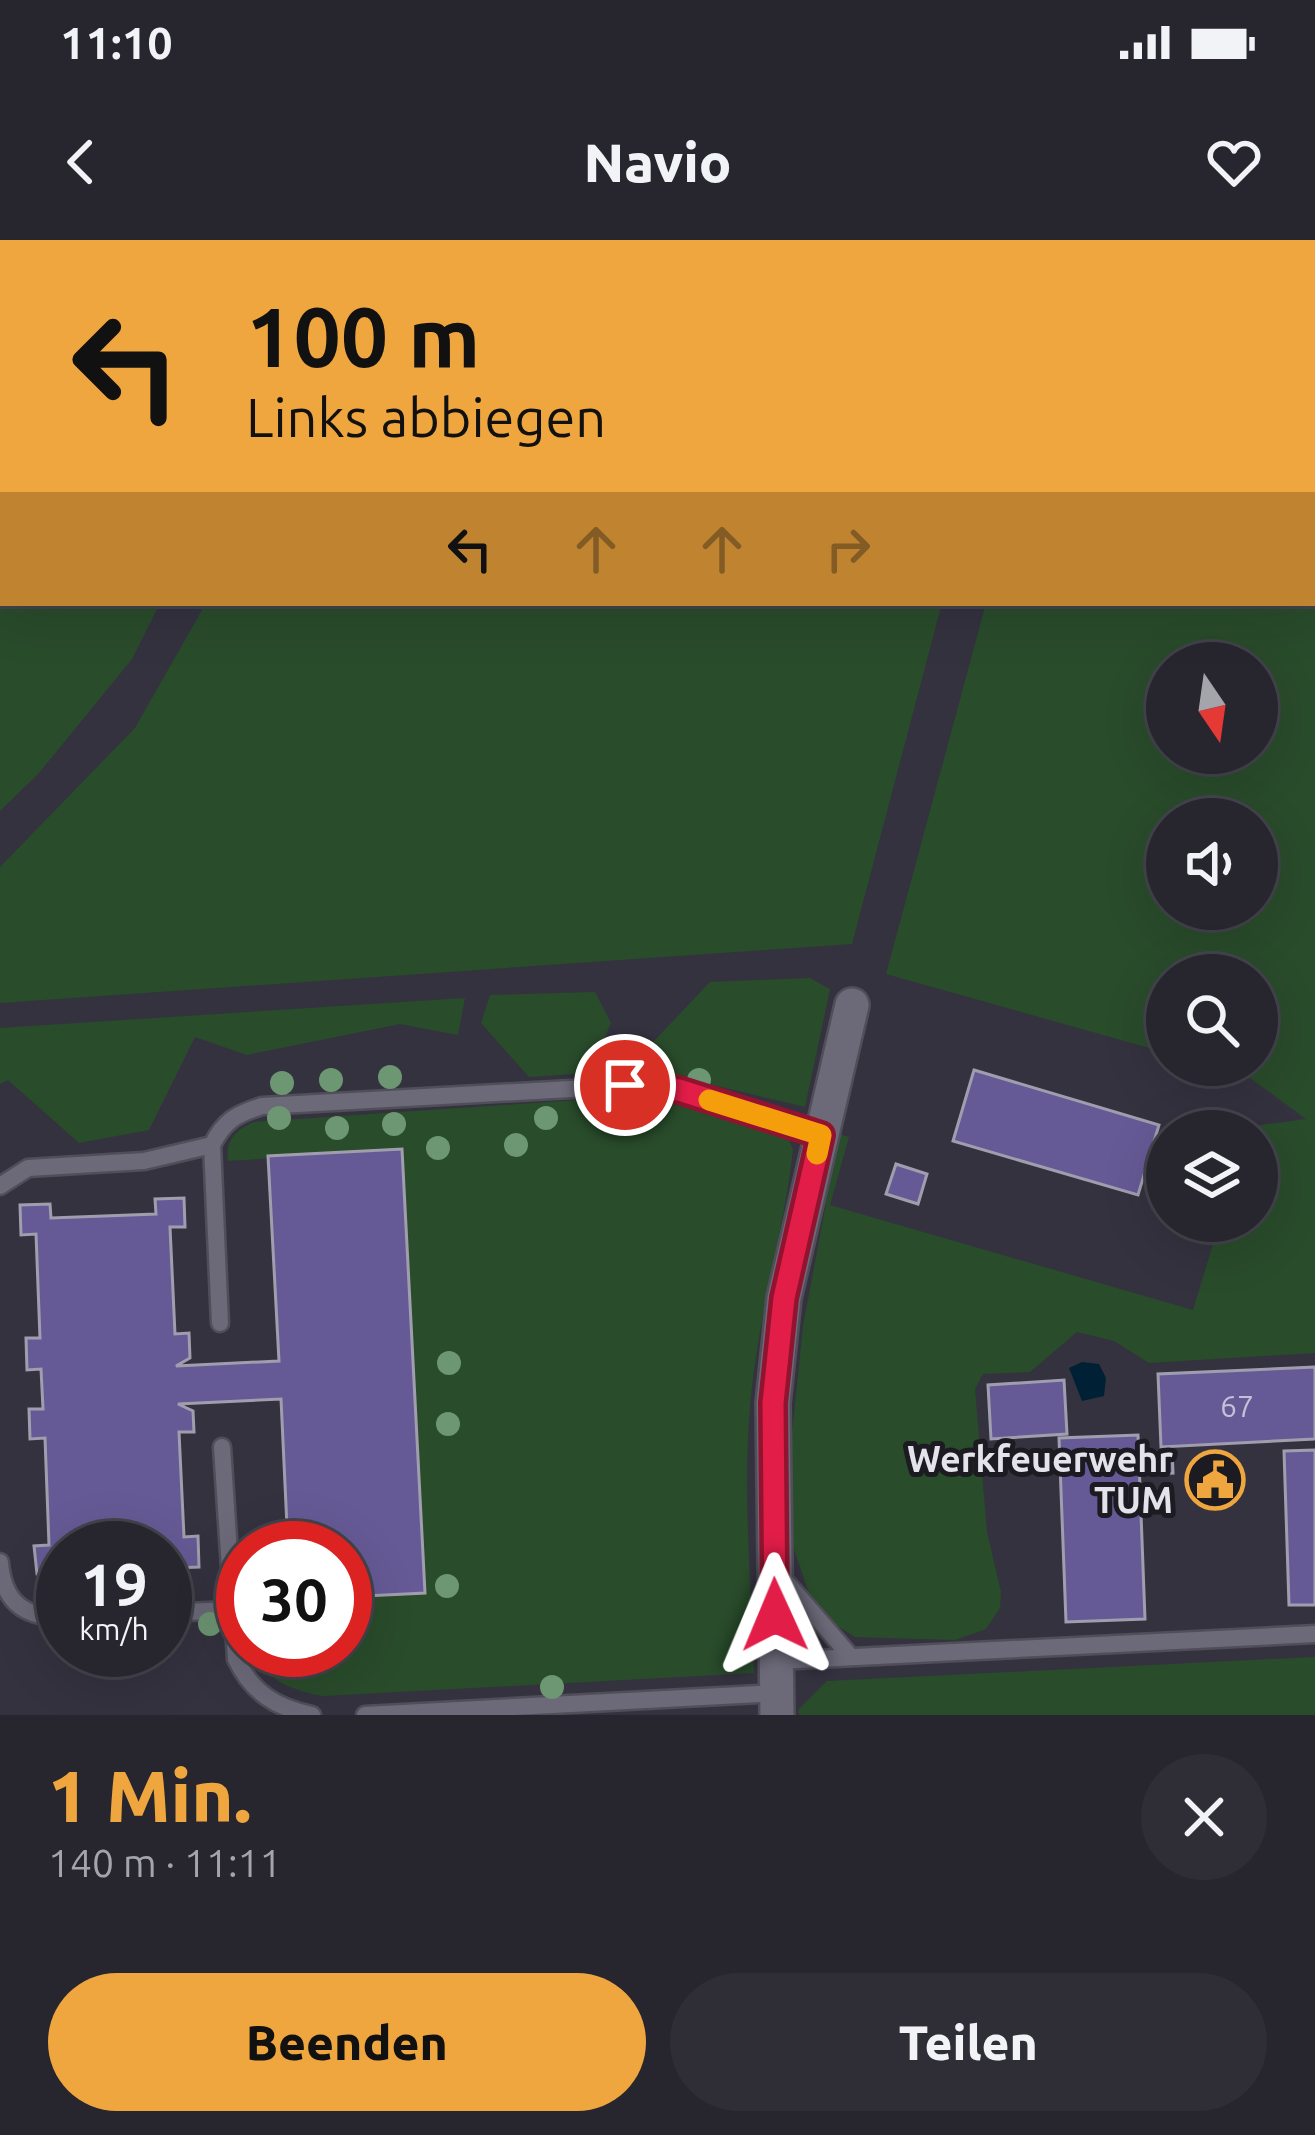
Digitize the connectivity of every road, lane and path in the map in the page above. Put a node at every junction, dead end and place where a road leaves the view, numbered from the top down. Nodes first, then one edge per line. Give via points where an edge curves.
1 (852, 1004) dead end
2 (821, 1135) junction
3 (212, 1145) junction
4 (0, 1186) edge
5 (220, 1323) dead end
6 (222, 1447) dead end
7 (226, 1521) edge
8 (0, 1562) edge
9 (774, 1568) junction
10 (36, 1615) edge
11 (1315, 1634) edge
12 (851, 1657) junction
13 (248, 1677) edge
14 (776, 1690) edge
15 (313, 1715) edge
16 (365, 1715) edge

1 - 2 street
2 - 3 lane via 679,1090 625,1085 262,1106 222,1125
2 - 9 street via 782,1319 773,1403
3 - 4 lane via 144,1161 28,1168
3 - 5 lane
6 - 7 lane
8 - 10 lane via 4,1590
9 - 12 lane
9 - 14 street
11 - 12 lane
12 - 14 lane
13 - 15 lane via 273,1703
14 - 16 lane

